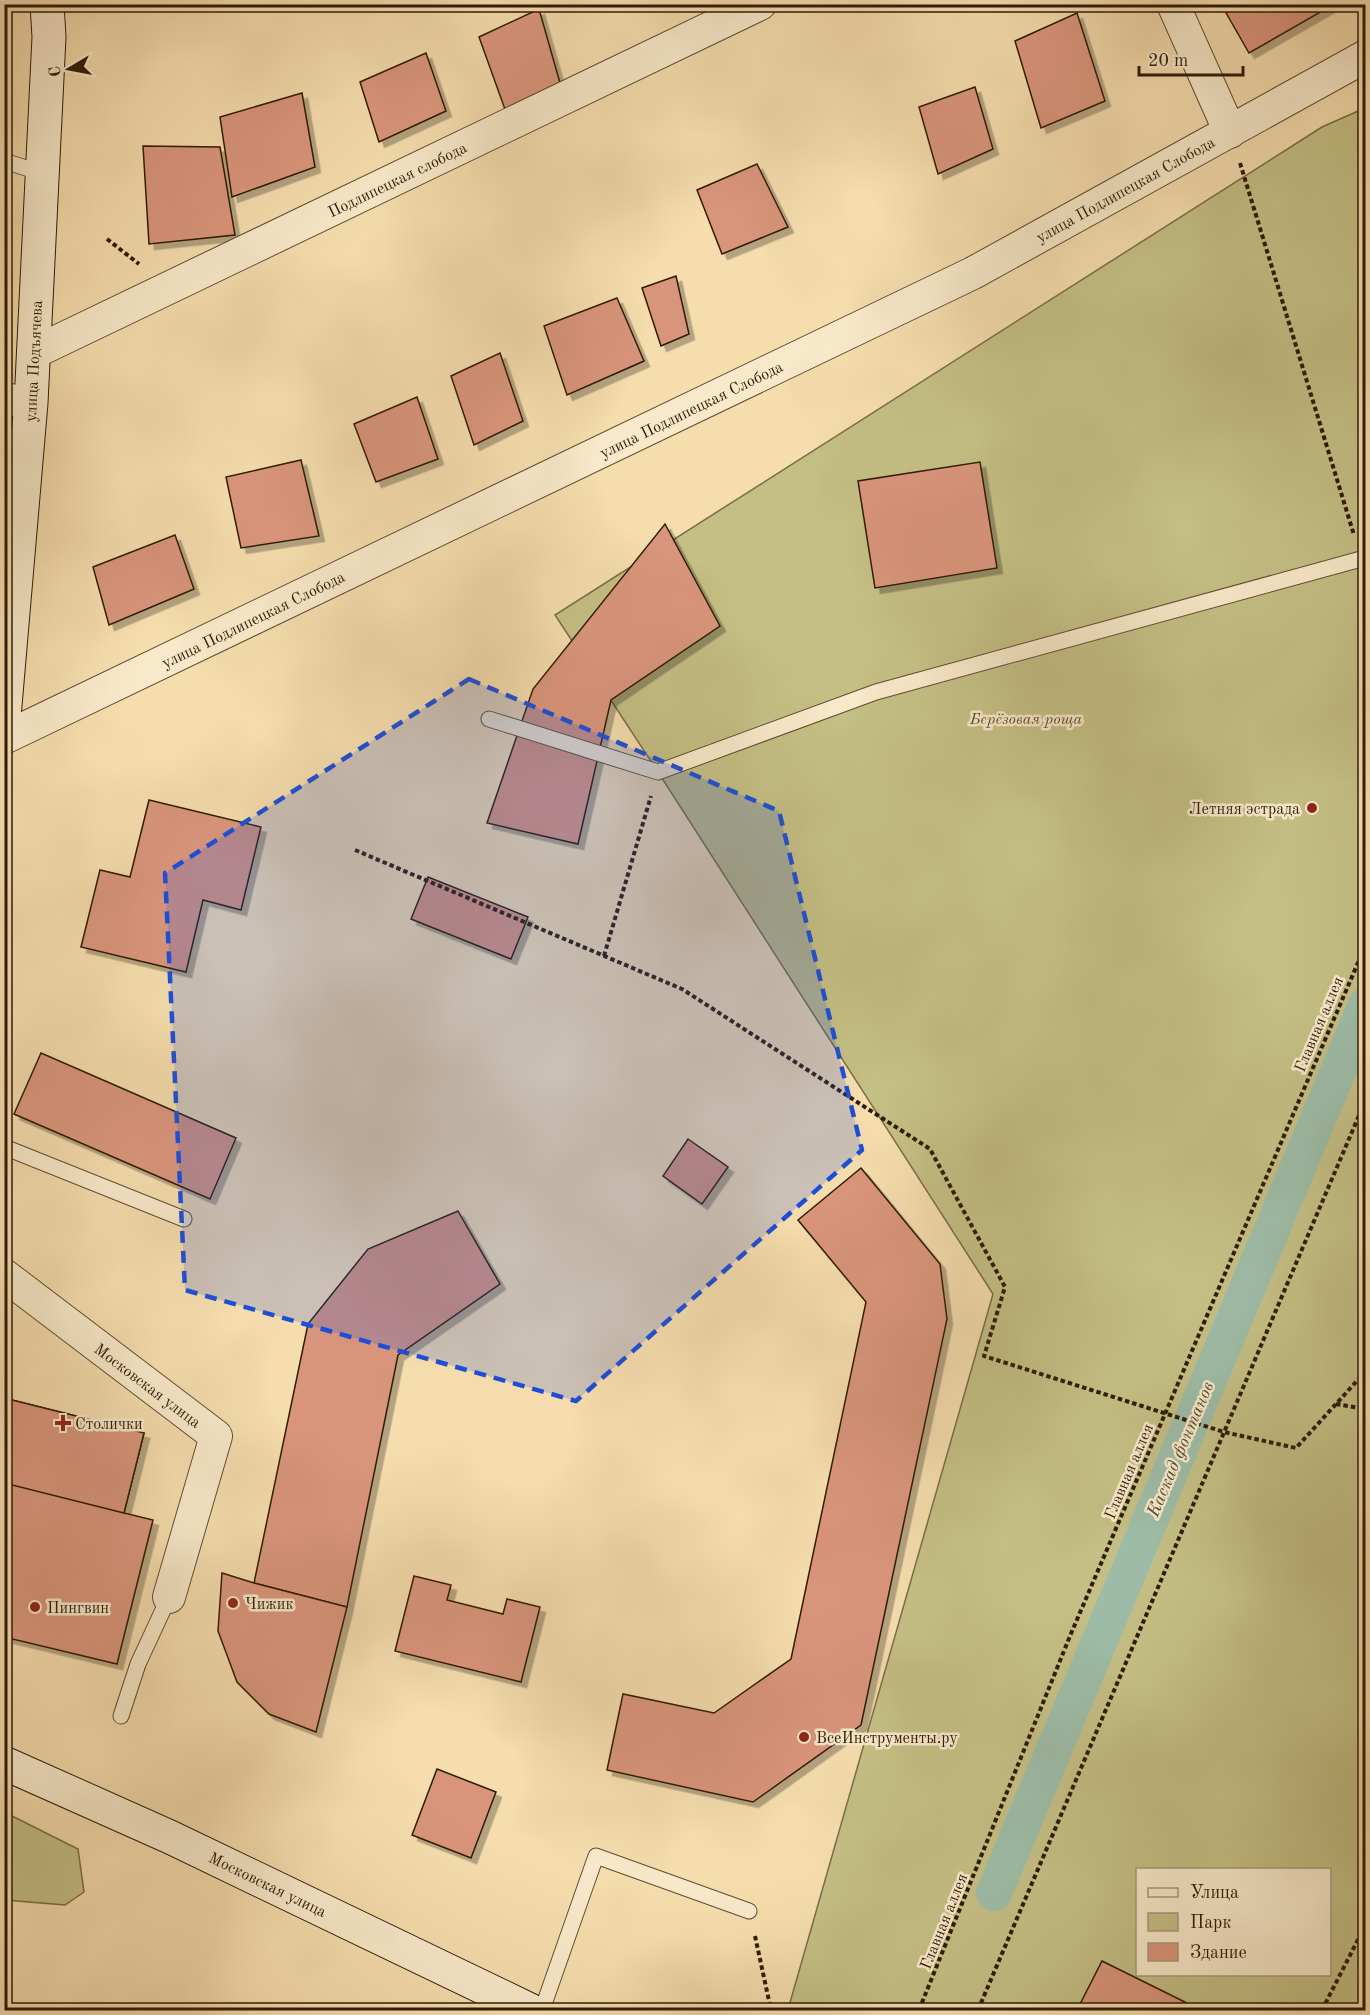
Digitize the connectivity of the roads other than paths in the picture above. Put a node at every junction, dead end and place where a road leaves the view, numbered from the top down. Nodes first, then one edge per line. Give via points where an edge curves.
1 (47, 4) edge
2 (760, 4) edge
3 (1173, 4) edge
4 (1365, 56) edge
5 (1230, 132) junction
6 (4, 161) edge
7 (42, 173) junction
8 (33, 353) junction
9 (18, 401) edge
10 (1361, 559) road end
11 (7, 652) edge
12 (4, 717) edge
13 (489, 719) dead end
14 (4, 738) edge
15 (4, 1147) edge
16 (184, 1219) dead end
17 (4, 1275) edge
18 (169, 1597) joint
19 (121, 1716) dead end
20 (4, 1763) edge
21 (749, 1911) road end
22 (530, 2010) edge
23 (542, 2010) edge

1 - 7 main road, улица Подъячева
2 - 8 street, Подлипецкая слобода
3 - 5 street
4 - 5 street, улица Подлипецкая Слобода
5 - 14 street, улица Подлипецкая Слобода via 973,273
6 - 7 lane
7 - 8 main road, улица Подъячева
8 - 9 main road, улица Подъячева
9 - 11 main road, улица Подъячева
10 - 13 lane via 876,692 658,772
11 - 12 main road, улица Подъячева
15 - 16 lane
17 - 18 street, Московская улица via 216,1436
18 - 19 lane via 138,1664
20 - 22 main road, Московская улица via 170,1837
21 - 23 lane via 596,1856

